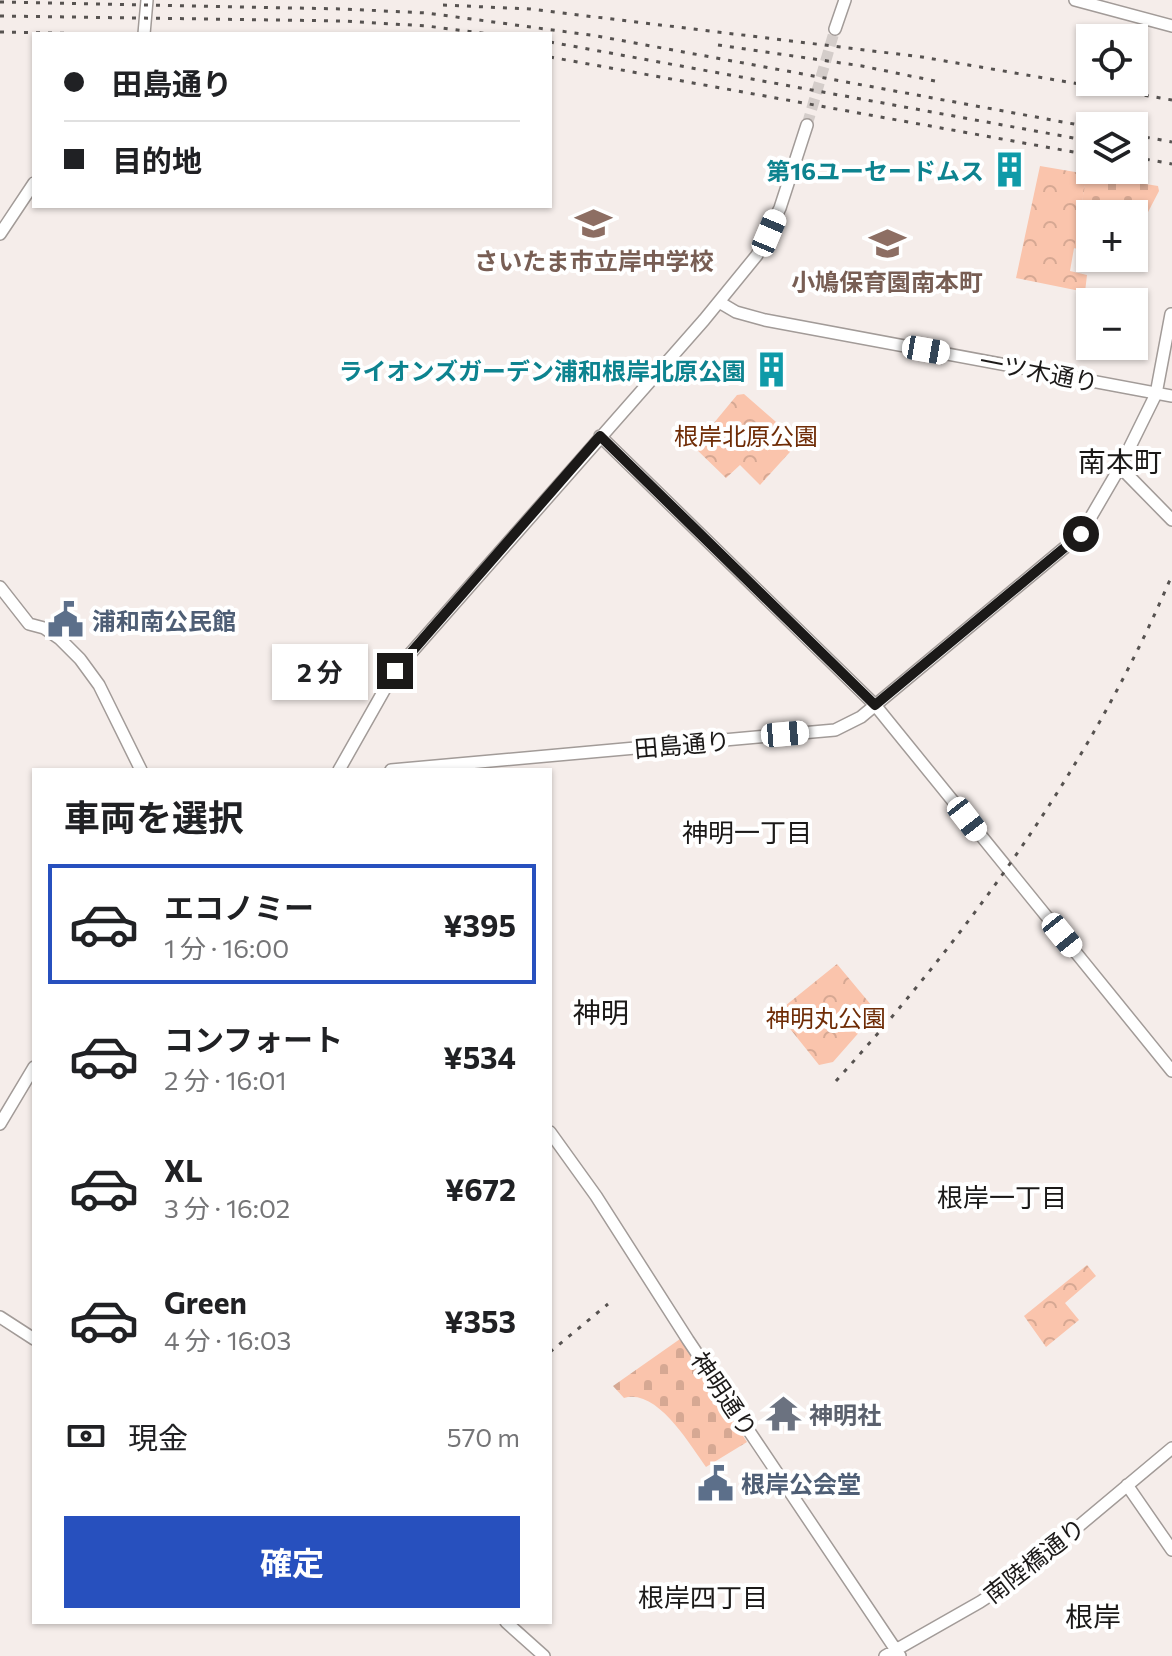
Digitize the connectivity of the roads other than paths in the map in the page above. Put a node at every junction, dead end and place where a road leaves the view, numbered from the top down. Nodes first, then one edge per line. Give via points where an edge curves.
1 (147, 0) edge
2 (845, 0) edge
3 (1075, 0) edge
4 (1172, 26) edge
5 (835, 29) tunnel mouth
6 (144, 32) edge
7 (807, 125) tunnel mouth
8 (32, 186) edge
9 (0, 234) edge
10 (719, 302) junction
11 (1171, 314) edge
12 (1156, 394) junction
13 (1172, 396) edge
14 (600, 436) junction
15 (1120, 467) junction
16 (1172, 520) edge
17 (0, 587) edge
18 (875, 705) junction
19 (140, 768) edge
20 (340, 768) edge
21 (413, 768) edge
22 (1172, 1071) edge
23 (31, 1072) edge
24 (0, 1124) edge
25 (552, 1135) edge
26 (0, 1317) edge
27 (32, 1338) edge
28 (1172, 1448) edge
29 (1127, 1485) junction
30 (1172, 1550) edge
31 (508, 1624) edge
32 (894, 1654) edge
33 (544, 1656) edge

1 - 6 street
2 - 5 street
3 - 4 street
7 - 10 street via 769,233
8 - 9 street
10 - 12 street, 一ツ木通り via 765,320
10 - 14 street
11 - 12 street, 田島通り
12 - 13 street, 一ツ木通り
12 - 15 street, 田島通り
14 - 18 street
14 - 20 street via 395,671
15 - 16 street
15 - 18 street, 田島通り via 1081,534
17 - 19 street via 29,624 44,628 80,659 99,685
18 - 21 street, 田島通り via 835,730
18 - 22 street
23 - 24 street
25 - 32 street, 神明通り
26 - 27 street
28 - 29 street, 南陸橋通り
29 - 30 street
29 - 32 street, 南陸橋通り via 1018,1577
31 - 33 street

